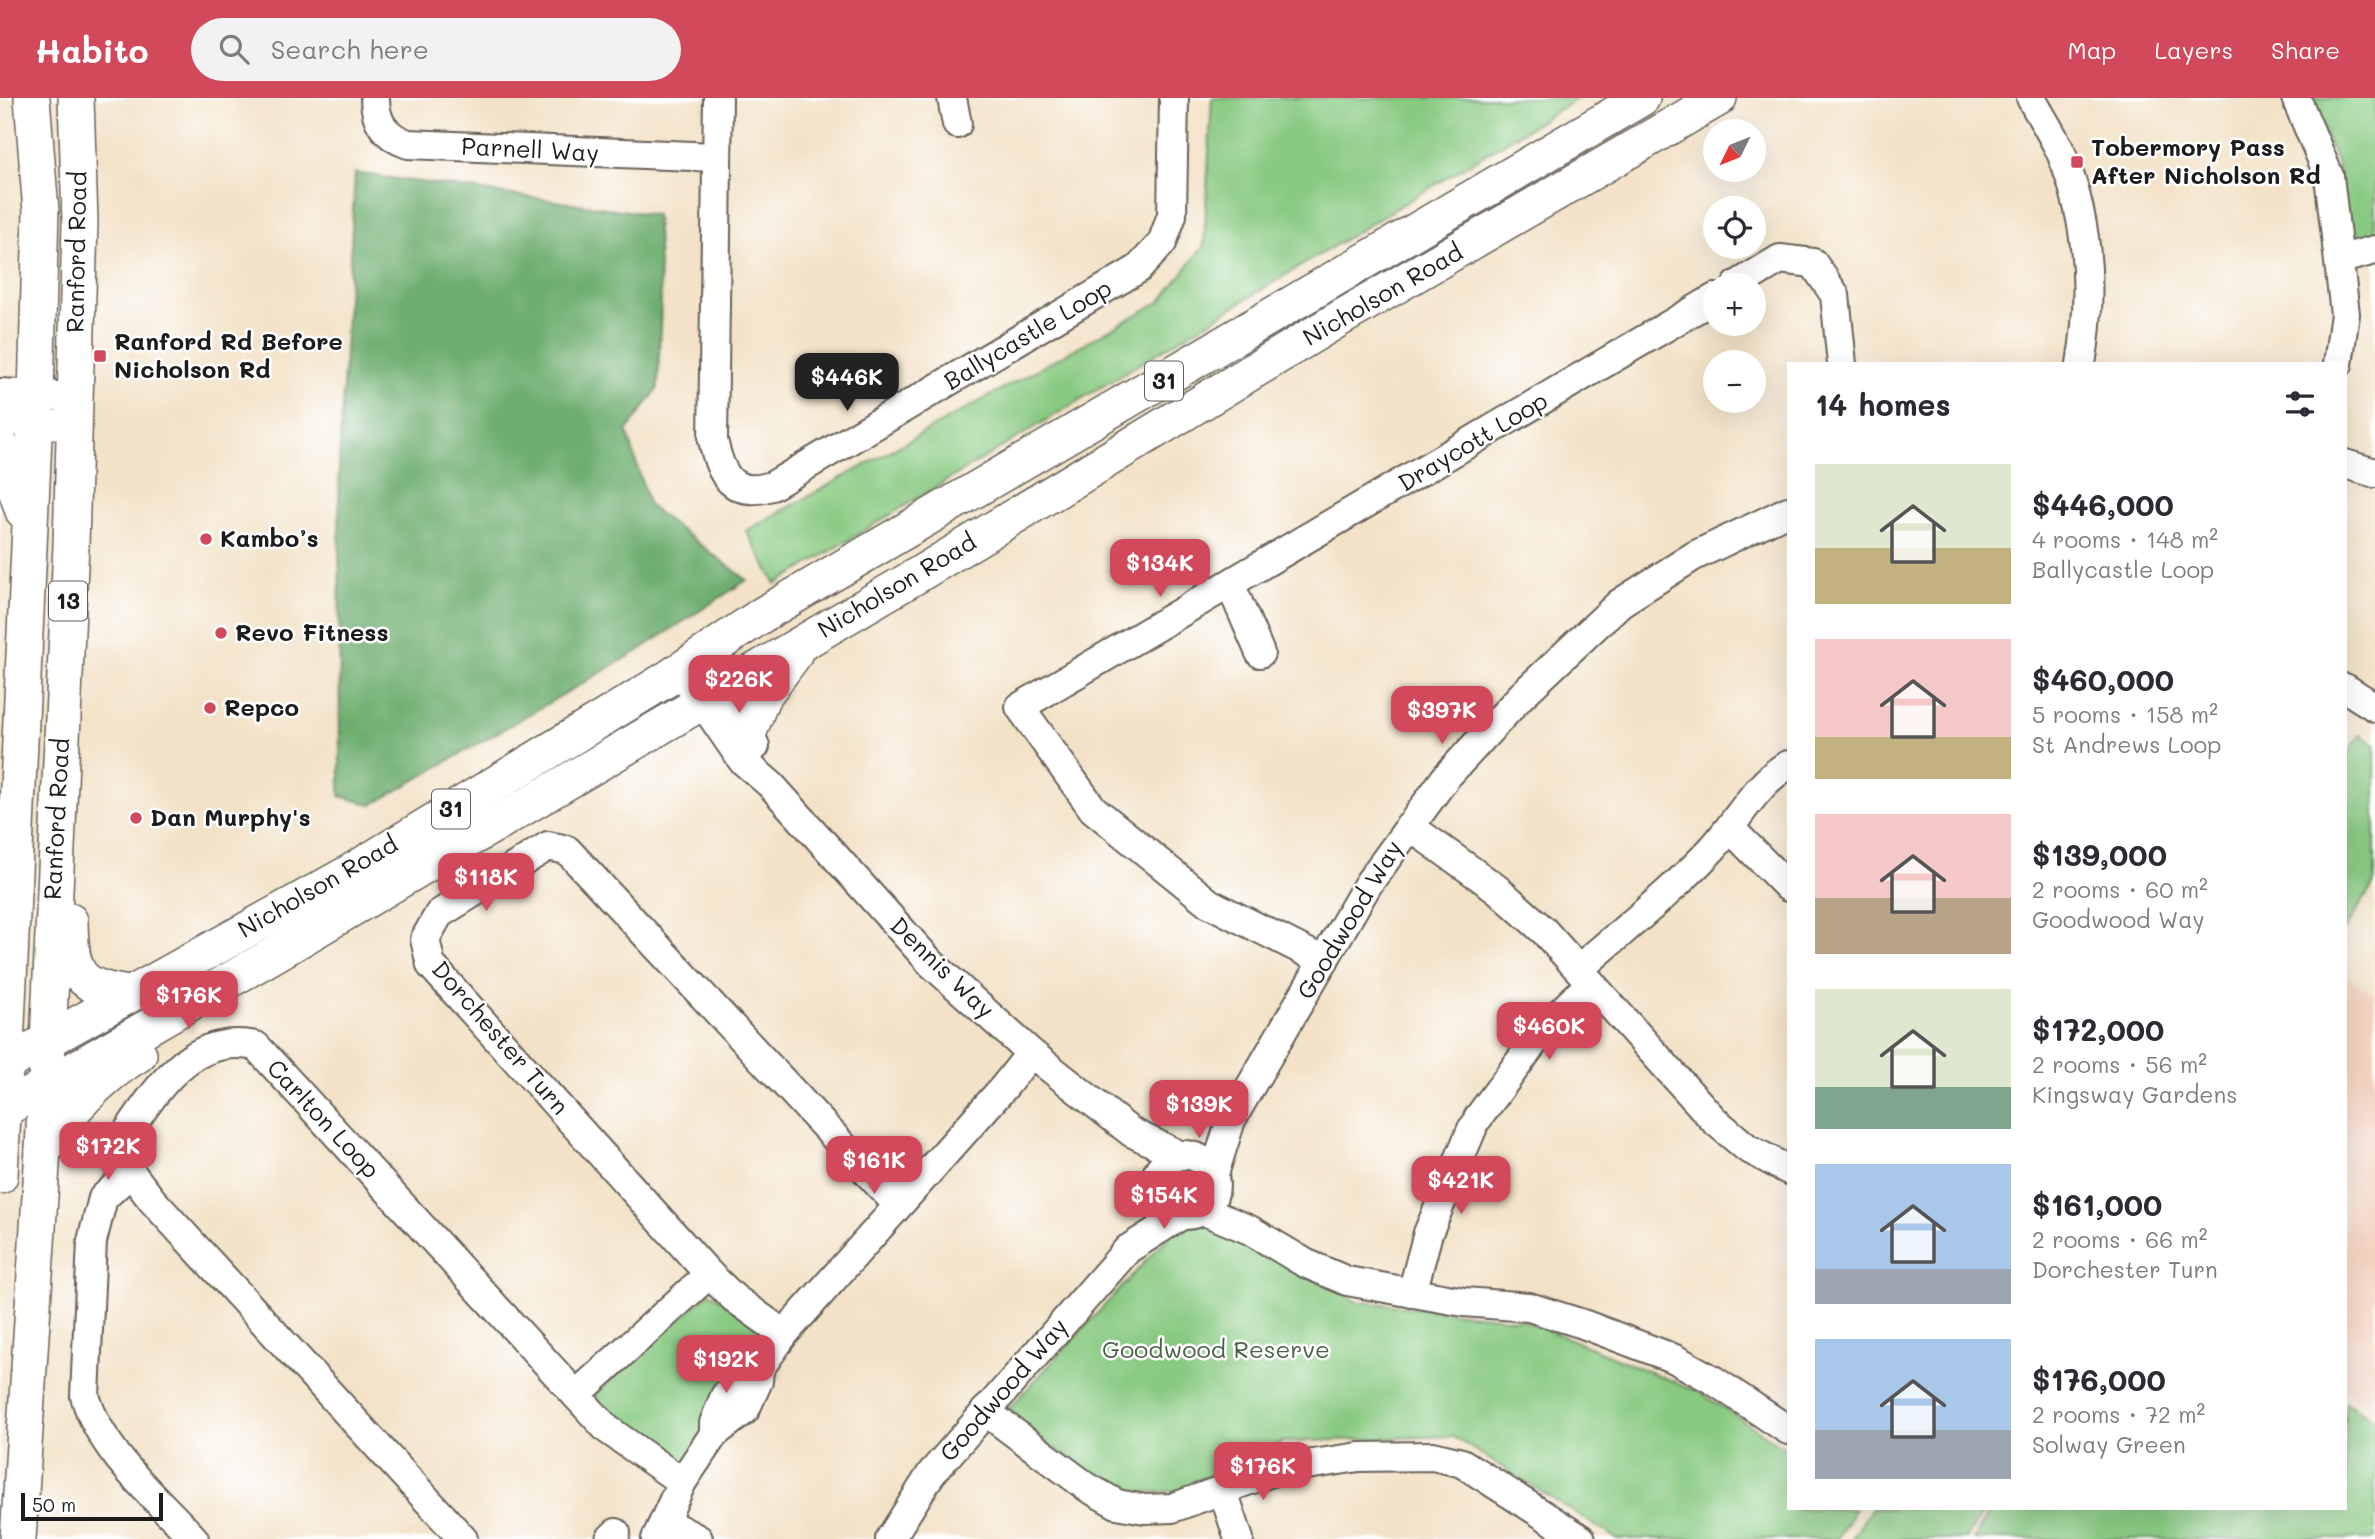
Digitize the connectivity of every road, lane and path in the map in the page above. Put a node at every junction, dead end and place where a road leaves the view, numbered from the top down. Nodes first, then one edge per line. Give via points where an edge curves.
1 (32, 98) edge
2 (76, 98) edge
3 (374, 98) edge
4 (718, 98) edge
5 (1174, 98) edge
6 (1642, 98) edge
7 (1719, 98) edge
8 (2031, 98) edge
9 (2296, 98) edge
10 (716, 158) junction
11 (2375, 250) edge
12 (2341, 259) junction
13 (1758, 273) edge
14 (1703, 305) edge
15 (1842, 362) edge
16 (2081, 362) edge
17 (2338, 362) edge
18 (0, 393) edge
19 (36, 409) junction
20 (73, 411) junction
21 (0, 420) edge
22 (0, 444) edge
23 (2347, 465) edge
24 (2375, 473) edge
25 (1787, 511) edge
26 (30, 534) junction
27 (1231, 586) junction
28 (805, 641) junction
29 (1260, 653) dead end
30 (689, 664) junction
31 (710, 696) junction
32 (749, 732) junction
33 (1787, 766) edge
34 (58, 776) junction
35 (771, 785) junction
36 (1409, 825) junction
37 (1730, 828) junction
38 (1787, 886) edge
39 (270, 957) junction
40 (1324, 961) junction
41 (1585, 976) junction
42 (131, 994) junction
43 (3, 1002) edge
44 (47, 1041) junction
45 (1031, 1052) junction
46 (2, 1066) edge
47 (45, 1086) junction
48 (1, 1111) edge
49 (1231, 1120) junction
50 (1131, 1132) junction
51 (43, 1150) junction
52 (1184, 1155) junction
53 (1787, 1169) edge
54 (0, 1176) edge
55 (135, 1180) junction
56 (1215, 1180) junction
57 (1155, 1185) junction
58 (898, 1205) junction
59 (1192, 1213) junction
60 (1250, 1230) junction
61 (1128, 1249) junction
62 (709, 1274) junction
63 (1412, 1293) junction
64 (784, 1334) junction
65 (576, 1395) junction
66 (985, 1411) junction
67 (1787, 1429) edge
68 (682, 1482) junction
69 (1223, 1491) junction
70 (661, 1531) edge
71 (18, 1539) edge
72 (194, 1539) edge
73 (463, 1539) edge
74 (698, 1539) edge
75 (890, 1539) edge
76 (1239, 1539) edge
77 (1581, 1539) edge

1 - 19 main road, Ranford Road / 13 via 41,212
2 - 20 main road, Ranford Road / 13 via 80,222
3 - 10 street, Parnell Way via 374,113 381,127 393,139 408,144
4 - 10 street, Ballycastle Loop
5 - 10 street, Ballycastle Loop via 1172,215 1162,243 1138,269 772,486 755,491 740,488 726,477 713,440
6 - 30 main road, Nicholson Road / 31 via 762,615
7 - 28 main road, Nicholson Road / 31 via 1339,319
8 - 16 street via 2061,152 2083,227 2087,298
9 - 12 street via 2329,176
11 - 12 street
12 - 17 street via 2345,314
13 - 15 street via 1780,260 1814,263 1835,295
14 - 27 street, Draycott Loop
18 - 19 street
19 - 20 street
19 - 21 street
19 - 26 main road, Ranford Road / 13
20 - 34 main road, Ranford Road / 13
22 - 26 main road
23 - 24 street
25 - 36 street, Goodwood Way via 1694,556 1620,603 1522,695 1446,777
26 - 43 main road, Ranford Road / 13
27 - 29 street
27 - 40 street, Draycott Loop via 1020,707 1093,809 1209,903
28 - 31 main road, Nicholson Road / 31
28 - 32 main road via 768,688
30 - 31 street, Dennis Way
30 - 42 main road, Nicholson Road / 31 via 349,873
31 - 32 street, Dennis Way
31 - 35 street, Dennis Way via 742,760
31 - 39 main road, Nicholson Road / 31
32 - 35 street, Dennis Way
33 - 37 street
34 - 42 main road via 69,815 72,961 88,985
34 - 44 main road, Ranford Road / 13
35 - 45 street, Dennis Way via 932,963
36 - 40 street, Goodwood Way
36 - 41 street via 1497,889 1544,930
37 - 38 street
37 - 41 street
39 - 47 main road, Nicholson Road / 31
39 - 51 main road via 234,996 125,1062 58,1127
40 - 49 street, Goodwood Way
41 - 53 street via 1714,1120 1747,1148
41 - 63 street via 1475,1123 1428,1233
42 - 44 main road, Nicholson Road / 31
43 - 46 main road, Ranford Road / 13
44 - 46 main road, Nicholson Road / 31
44 - 47 main road, Ranford Road / 13
45 - 50 street, Dennis Way
45 - 58 street
46 - 48 main road, Ranford Road / 13
47 - 48 main road, Nicholson Road / 31
47 - 51 main road, Ranford Road / 13
48 - 54 main road, Ranford Road / 13
49 - 52 street, Goodwood Way
49 - 56 street, Goodwood Way
50 - 52 street, Dennis Way
50 - 57 street, Dennis Way
51 - 71 main road, Ranford Road / 13
52 - 56 street via 1204,1161
52 - 57 street, Goodwood Way via 1162,1165
55 - 65 street, Carlton Loop via 122,1161 120,1142 171,1072 206,1049 233,1042 256,1046
55 - 72 street via 103,1198 92,1241 86,1396 103,1440
55 - 73 street, Carlton Loop
56 - 59 street, Goodwood Way via 1209,1203
56 - 60 street
57 - 59 street via 1161,1203
57 - 61 street, Goodwood Way
58 - 62 street, Dorchester Turn via 567,850 548,846 439,914 425,939 431,965
58 - 64 street
59 - 60 street
59 - 61 street, Goodwood Way
60 - 63 street via 1305,1263 1347,1281
61 - 66 street, Goodwood Way
62 - 64 street, Dorchester Turn
62 - 65 street
63 - 67 street via 1529,1307 1583,1324 1675,1359
64 - 68 street via 759,1369 745,1410 714,1434
65 - 68 street, Carlton Loop via 615,1436
66 - 69 street via 1117,1504 1145,1510 1172,1508
66 - 75 street, Goodwood Way via 931,1474
68 - 70 street
69 - 76 street
69 - 77 street via 1280,1469 1359,1457 1433,1456 1462,1463
70 - 74 street

